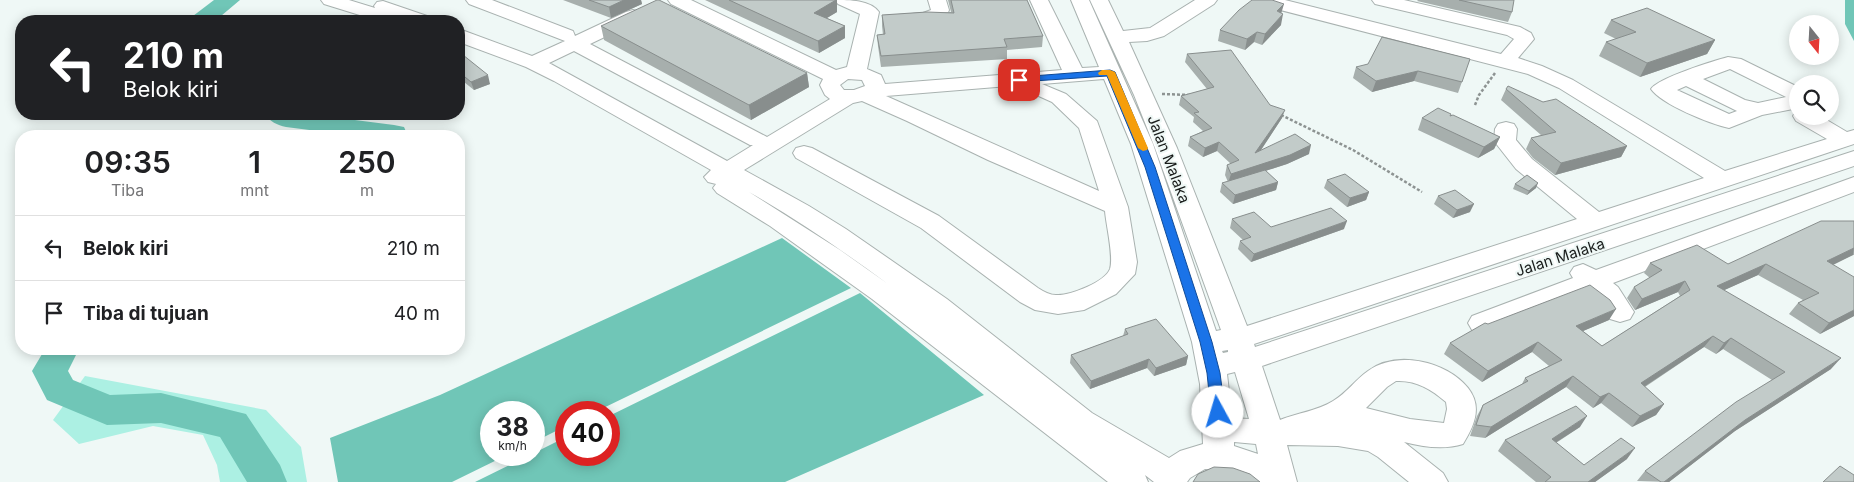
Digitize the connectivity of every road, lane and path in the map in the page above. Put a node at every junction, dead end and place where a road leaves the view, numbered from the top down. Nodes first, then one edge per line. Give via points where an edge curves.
1 (330, 0) edge
2 (366, 0) edge
3 (475, 0) edge
4 (844, 0) edge
5 (886, 0) edge
6 (937, 0) edge
7 (1039, 0) edge
8 (1080, 0) edge
9 (1099, 0) edge
10 (1208, 0) edge
11 (1263, 0) edge
12 (1380, 0) edge
13 (664, 3) edge
14 (378, 15) edge
15 (407, 15) edge
16 (869, 16) junction
17 (1366, 27) junction
18 (465, 35) edge
19 (1133, 36) junction
20 (465, 48) edge
21 (558, 48) junction
22 (1505, 61) junction
23 (1089, 69) junction
24 (854, 86) junction
25 (1040, 89) dead end
26 (1144, 95) junction
27 (1193, 95) edge
28 (1794, 103) edge
29 (1475, 105) dead end
30 (1274, 112) edge
31 (1816, 125) edge
32 (1506, 129) dead end
33 (804, 153) dead end
34 (1851, 158) edge
35 (1786, 160) junction
36 (732, 161) junction
37 (1809, 173) junction
38 (1723, 180) junction
39 (1422, 192) dead end
40 (1116, 207) junction
41 (1596, 222) junction
42 (1561, 256) junction
43 (1593, 282) junction
44 (1620, 312) dead end
45 (1482, 323) edge
46 (1249, 352) junction
47 (1209, 354) junction
48 (1341, 412) dead end
49 (1274, 433) junction
50 (1219, 442) junction
51 (1172, 479) edge
52 (1132, 482) edge
53 (1279, 482) edge
54 (1432, 482) edge

1 - 14 street
2 - 15 street
3 - 21 street
4 - 16 street
5 - 16 street
6 - 16 street via 940,10 933,16
7 - 23 street
8 - 23 street, Jalan Malaka
9 - 19 street, Jalan Malaka
10 - 19 street via 1157,32
11 - 17 street
12 - 17 street
12 - 22 street via 1513,31 1524,37
13 - 21 street
13 - 24 street
16 - 24 street
17 - 22 street
18 - 21 street
19 - 26 street, Jalan Malaka
20 - 36 street
21 - 36 street
21 - 36 street
22 - 29 path
22 - 38 street via 1566,84 1601,106 1590,110 1656,153 1678,153
23 - 24 street
23 - 47 street, Jalan Malaka via 1150,167
24 - 36 street
24 - 40 street via 996,155
25 - 40 street via 1059,98 1090,126
26 - 27 path
26 - 46 street, Jalan Malaka
28 - 28 street via 1734,63 1662,89 1729,122 1757,110
30 - 39 path via 1370,158
31 - 34 street
32 - 41 street via 1504,141 1524,164
33 - 40 street via 930,222 1028,295 1051,304 1075,303 1088,298 1107,288 1122,274 1124,262
34 - 35 street, Jalan Malaka
34 - 37 street, Jalan Malaka
34 - 43 street via 1696,242
35 - 37 street
35 - 38 street, Jalan Malaka
36 - 51 street via 938,306 1081,421
36 - 52 street via 743,198 853,270 1064,434
37 - 42 street, Jalan Malaka
38 - 41 street, Jalan Malaka
41 - 46 street, Jalan Malaka
42 - 43 street
42 - 46 street, Jalan Malaka
43 - 44 street via 1609,294
43 - 45 street
46 - 47 street
46 - 49 street, Jalan Malaka via 1261,407
47 - 50 street, Jalan Malaka
48 - 49 street
49 - 50 street
49 - 53 street, Jalan Malaka via 1272,446
49 - 54 street via 1338,434 1374,440
50 - 51 street via 1200,457 1184,464
50 - 53 street via 1237,458 1254,464

